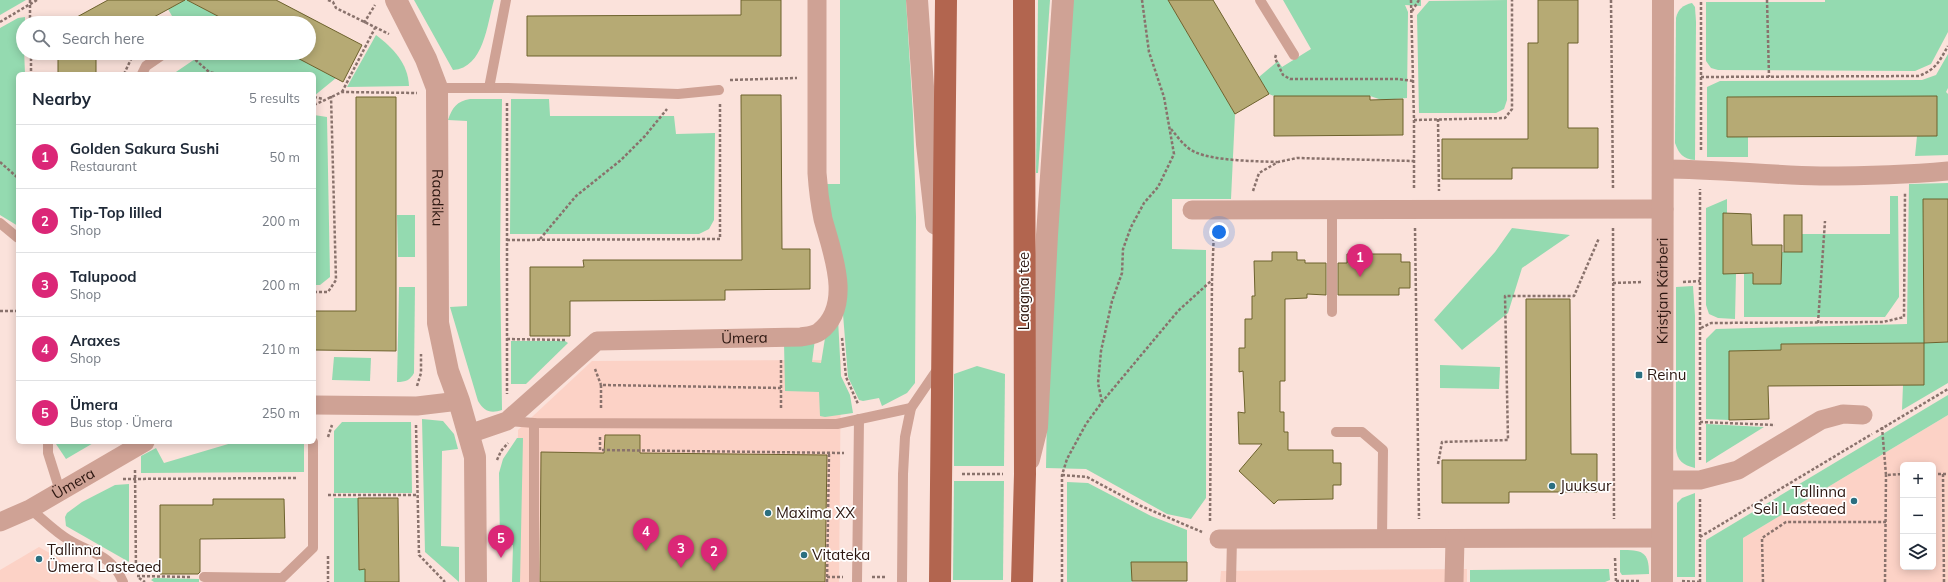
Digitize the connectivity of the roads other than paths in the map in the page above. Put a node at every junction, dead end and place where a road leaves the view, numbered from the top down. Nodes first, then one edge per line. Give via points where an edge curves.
1 (506, 0) edge
2 (817, 0) edge
3 (917, 0) edge
4 (946, 0) edge
5 (1024, 0) edge
6 (1063, 0) edge
7 (1260, 0) edge
8 (1663, 0) edge
9 (386, 2) edge
10 (1294, 55) dead end
11 (155, 60) edge
12 (143, 72) edge
13 (489, 88) junction
14 (719, 90) road end
15 (428, 91) junction
16 (1664, 169) junction
17 (1948, 171) edge
18 (1664, 209) junction
19 (1192, 210) dead end
20 (1332, 210) junction
21 (0, 223) edge
22 (16, 236) edge
23 (943, 281) junction
24 (1332, 312) dead end
25 (942, 362) junction
26 (459, 401) junction
27 (316, 405) edge
28 (911, 408) junction
29 (1863, 415) road end
30 (859, 419) junction
31 (508, 421) junction
32 (534, 423) junction
33 (1336, 432) dead end
34 (469, 434) junction
35 (48, 444) edge
36 (314, 444) edge
37 (141, 445) edge
38 (1014, 474) junction
39 (1664, 480) junction
40 (60, 491) junction
41 (30, 509) junction
42 (0, 522) edge
43 (1220, 537) joint
44 (1662, 538) junction
45 (1382, 539) junction
46 (1455, 539) junction
47 (204, 577) road end
48 (123, 582) edge
49 (476, 582) edge
50 (534, 582) edge
51 (857, 582) edge
52 (902, 582) edge
53 (940, 582) edge
54 (1022, 582) edge
55 (1231, 582) edge
56 (1454, 582) edge
57 (1662, 582) edge

1 - 13 lane
2 - 31 street, Ümera via 817,173 823,219 837,269 838,294 834,314 819,332 801,337 597,341
3 - 23 street via 927,144
4 - 23 main road
5 - 38 main road, Laagna tee
6 - 38 street via 1037,427
7 - 10 lane
8 - 16 street, Kristjan Kärberi
9 - 15 street, Raadiku via 426,59
11 - 12 lane via 146,66
13 - 14 lane via 678,94
13 - 15 lane
15 - 26 street, Raadiku via 438,323 448,371
16 - 17 street via 1819,176 1905,175
16 - 18 street, Kristjan Kärberi
18 - 20 street
18 - 39 street, Kristjan Kärberi
19 - 20 street
20 - 24 lane
21 - 22 lane
23 - 25 main road
25 - 28 lane
25 - 53 main road
26 - 27 street via 417,406
26 - 34 street
28 - 30 lane
28 - 52 lane via 905,437 903,474
29 - 39 street via 1843,414 1821,420 1738,470 1700,480
30 - 32 lane via 837,424 805,425
30 - 51 lane
31 - 32 lane
31 - 34 street, Ümera
32 - 50 lane
33 - 45 lane via 1362,432 1383,450
34 - 49 street via 475,458
35 - 40 lane via 48,454
36 - 47 lane via 313,548 282,578
37 - 40 street, Ümera
38 - 54 main road, Laagna tee
39 - 44 street, Kristjan Kärberi
40 - 41 street, Ümera
41 - 42 street, Ümera
41 - 48 lane via 69,540 103,557 118,569
43 - 45 street
43 - 55 lane
44 - 46 street
44 - 57 street, Kristjan Kärberi
45 - 46 street
46 - 56 street

